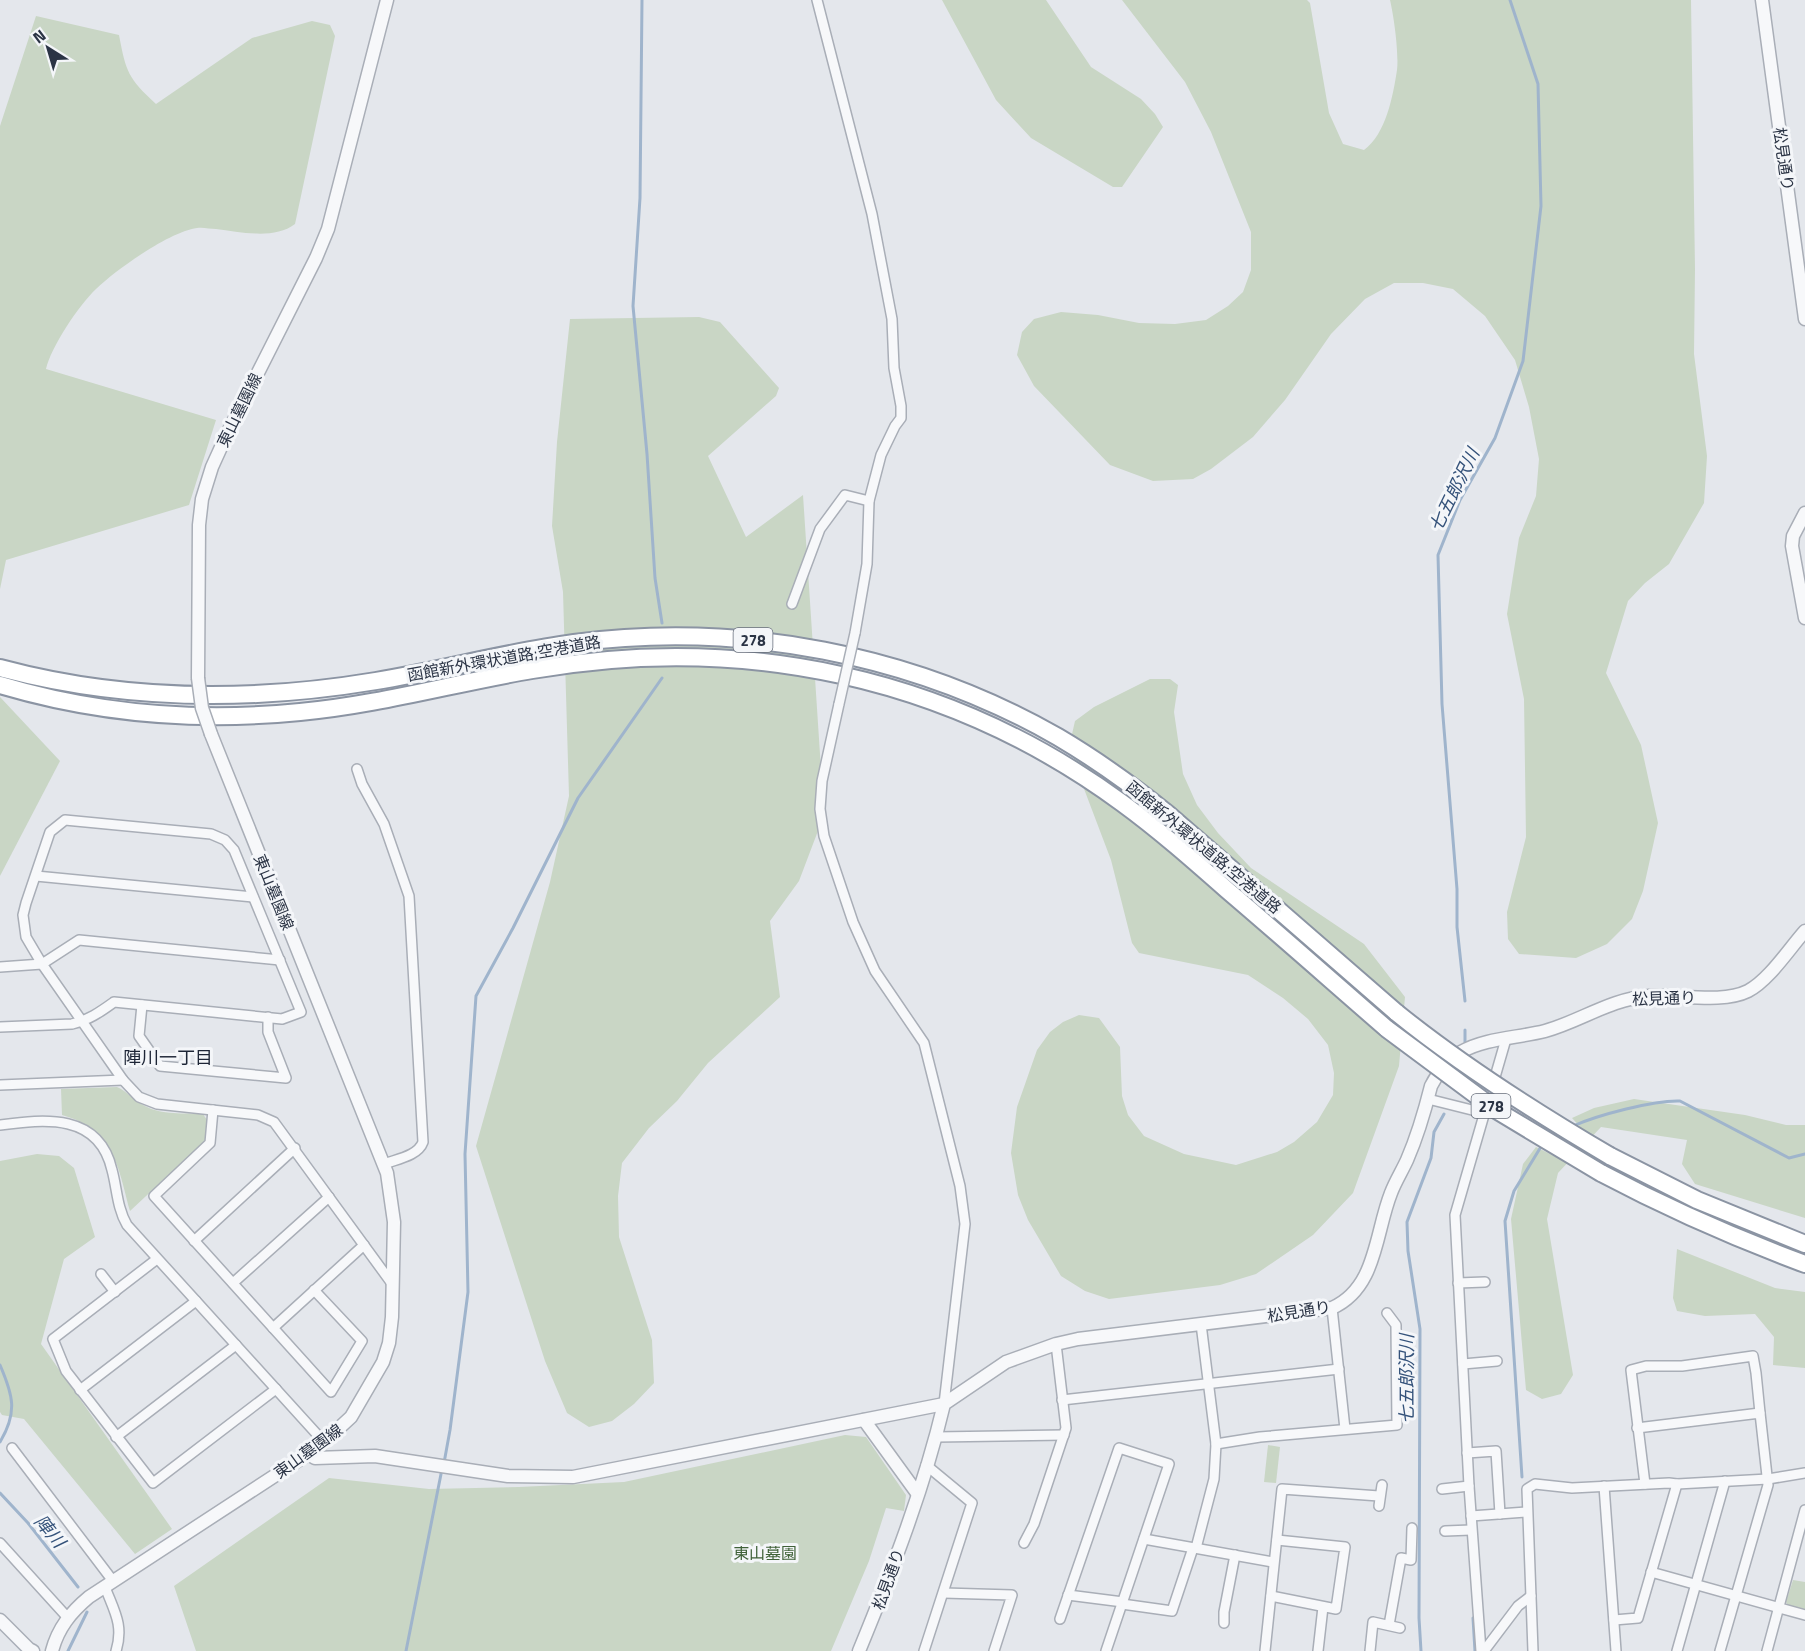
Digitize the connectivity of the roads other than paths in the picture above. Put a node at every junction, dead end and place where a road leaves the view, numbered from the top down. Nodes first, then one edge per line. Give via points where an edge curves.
1 (387, 0) edge
2 (817, 0) edge
3 (1762, 0) edge
4 (1805, 319) edge
5 (869, 501) junction
6 (1805, 513) edge
7 (792, 604) dead end
8 (1805, 618) edge
9 (0, 668) edge
10 (0, 685) edge
11 (357, 769) dead end
12 (36, 876) junction
13 (253, 897) junction
14 (1805, 932) edge
15 (280, 960) junction
16 (42, 964) junction
17 (0, 967) edge
18 (142, 1005) junction
19 (268, 1017) junction
20 (83, 1021) junction
21 (0, 1027) edge
22 (1506, 1039) junction
23 (123, 1080) junction
24 (0, 1085) edge
25 (1428, 1099) junction
26 (213, 1110) junction
27 (1484, 1113) junction
28 (0, 1125) edge
29 (295, 1148) junction
30 (384, 1164) junction
31 (329, 1197) junction
32 (194, 1240) junction
33 (1805, 1244) edge
34 (363, 1245) junction
35 (157, 1259) junction
36 (1805, 1264) edge
37 (101, 1274) dead end
38 (1485, 1282) dead end
39 (233, 1283) junction
40 (1458, 1283) junction
41 (393, 1285) junction
42 (315, 1290) junction
43 (115, 1292) junction
44 (196, 1301) junction
45 (1332, 1308) junction
46 (1387, 1313) dead end
47 (1201, 1324) junction
48 (273, 1328) junction
49 (1056, 1344) junction
50 (236, 1345) junction
51 (1497, 1361) dead end
52 (1462, 1364) junction
53 (1339, 1369) junction
54 (1209, 1384) junction
55 (276, 1389) junction
56 (80, 1390) junction
57 (1062, 1400) junction
58 (944, 1404) junction
59 (1760, 1413) junction
60 (864, 1420) junction
61 (1637, 1428) junction
62 (1345, 1429) junction
63 (1064, 1435) junction
64 (116, 1437) junction
65 (936, 1437) junction
66 (324, 1442) junction
67 (1216, 1444) junction
68 (12, 1448) dead end
69 (1467, 1453) junction
70 (308, 1454) junction
71 (926, 1465) junction
72 (1805, 1473) edge
73 (1768, 1479) junction
74 (1725, 1481) junction
75 (1677, 1484) junction
76 (1382, 1485) dead end
77 (1645, 1485) junction
78 (1469, 1486) junction
79 (1604, 1486) junction
80 (1442, 1489) dead end
81 (917, 1493) junction
82 (1805, 1510) edge
83 (1527, 1512) junction
84 (1500, 1514) junction
85 (1471, 1516) junction
86 (1412, 1528) dead end
87 (1471, 1530) junction
88 (1445, 1531) dead end
89 (1144, 1539) junction
90 (1276, 1540) junction
91 (0, 1543) edge
92 (1024, 1543) dead end
93 (1194, 1548) junction
94 (1234, 1555) junction
95 (1273, 1562) junction
96 (1651, 1572) junction
97 (109, 1584) junction
98 (1696, 1584) junction
99 (944, 1593) junction
100 (1068, 1595) junction
101 (1736, 1595) junction
102 (1271, 1596) junction
103 (1531, 1596) junction
104 (1123, 1603) junction
105 (1323, 1607) junction
106 (1778, 1608) junction
107 (1805, 1615) edge
108 (68, 1618) junction
109 (1060, 1619) dead end
110 (0, 1620) edge
111 (1614, 1620) junction
112 (1224, 1623) dead end
113 (1389, 1625) junction
114 (1400, 1628) dead end
115 (33, 1651) edge
116 (52, 1651) edge
117 (116, 1651) edge
118 (859, 1651) edge
119 (924, 1651) edge
120 (994, 1651) edge
121 (1106, 1651) edge
122 (1265, 1651) edge
123 (1318, 1651) edge
124 (1370, 1651) edge
125 (1483, 1651) edge
126 (1533, 1651) edge
127 (1616, 1651) edge
128 (1677, 1651) edge
129 (1720, 1651) edge
130 (1767, 1651) edge

1 - 30 street, 東山墓園線, bridge via 328,229 227,434 201,499 198,678 211,734
2 - 5 street via 872,214 892,319 901,418 880,454
3 - 4 street, 松見通り
5 - 7 street via 845,495 820,529
5 - 58 street, bridge via 867,564 822,781 820,808 824,837 853,922 875,970 924,1043 960,1186 965,1224
6 - 8 street via 1792,546
9 - 33 highway, 函館新外環状道路;空港道路 / 278, bridge via 71,685 222,697 344,686 575,643 692,636 786,644 896,668 1006,710 1057,736 1132,785 1397,1013 1506,1094 1610,1156 1697,1200
10 - 36 highway, 函館新外環状道路;空港道路 / 278, bridge via 55,700 146,714 222,717 301,712 531,670 629,658 783,663 891,687 998,728 1083,776 1156,829 1387,1029 1496,1110 1601,1173 1689,1216
11 - 30 street via 384,824 409,896 423,1142 414,1153
12 - 13 street
12 - 13 street via 50,832 64,820 76,821 219,836 234,850
12 - 16 street via 23,922 29,944
13 - 15 street
14 - 22 street, 松見通り via 1760,983 1736,995 1648,996 1616,1001 1545,1031
15 - 16 street via 79,940
15 - 19 street via 301,1012 282,1018
16 - 17 street
16 - 20 street
18 - 19 street
18 - 19 street via 139,1036 160,1066 286,1078 268,1032
18 - 20 street via 114,1002
20 - 21 street
20 - 23 street
22 - 25 street, 松見通り via 1484,1043 1450,1060 1435,1077
22 - 27 street
23 - 24 street
23 - 26 street via 134,1093 151,1102
25 - 27 street
25 - 45 street, 松見通り via 1386,1208 1370,1266 1355,1291 1344,1303
26 - 29 street via 265,1116
26 - 32 street via 210,1143 154,1197
27 - 40 street via 1455,1215
28 - 35 street via 55,1121 89,1134 109,1159 123,1219
29 - 31 street
29 - 32 street
30 - 41 street, 東山墓園線 via 393,1203
31 - 34 street
31 - 39 street
32 - 39 street
34 - 41 street
34 - 42 street
35 - 43 street
35 - 44 street
37 - 43 street
38 - 40 street
39 - 48 street
40 - 52 street
41 - 66 street, 東山墓園線 via 391,1330 383,1362 351,1417
42 - 48 street
42 - 48 street via 362,1341 331,1392
43 - 56 street via 53,1340 66,1371
44 - 50 street
44 - 56 street
45 - 47 street, 松見通り
45 - 53 street
46 - 62 street via 1396,1325 1397,1425
47 - 49 street, 松見通り
47 - 54 street
49 - 57 street
49 - 58 street, 松見通り via 1005,1362
50 - 55 street
50 - 64 street
51 - 52 street
52 - 69 street
53 - 54 street
53 - 62 street
54 - 57 street
54 - 67 street
55 - 64 street via 153,1483
55 - 66 street
56 - 64 street
57 - 63 street
58 - 60 street
58 - 65 street, 松見通り
59 - 61 street
59 - 61 street via 1753,1356 1682,1366 1646,1366 1631,1370
59 - 73 street
60 - 70 street via 573,1476 508,1476 375,1456 315,1458
60 - 81 street
61 - 77 street
62 - 67 street
63 - 65 street
63 - 92 street
65 - 71 street, 松見通り
66 - 70 street, 東山墓園線
67 - 93 street via 1214,1479
68 - 97 street
69 - 78 street
69 - 84 street via 1496,1450
70 - 97 street, 東山墓園線
71 - 81 street, 松見通り
71 - 99 street via 972,1503
72 - 73 street
73 - 74 street
73 - 101 street
74 - 75 street
74 - 98 street
75 - 77 street
75 - 96 street
76 - 90 street via 1379,1501 1282,1489
77 - 79 street
78 - 80 street
78 - 85 street
79 - 83 street via 1535,1484 1527,1490
79 - 111 street
81 - 118 street, 松見通り via 883,1596
82 - 106 street
83 - 84 street
83 - 103 street
84 - 85 street
85 - 87 street
86 - 113 street via 1411,1560 1401,1558
87 - 88 street
87 - 125 street
89 - 93 street
89 - 100 street via 1169,1464 1119,1449
89 - 104 street
90 - 95 street
90 - 105 street via 1346,1547 1336,1609
91 - 108 street
93 - 94 street
93 - 104 street via 1172,1611
94 - 95 street
94 - 112 street
95 - 102 street
96 - 98 street
96 - 111 street via 1638,1618
97 - 108 street, 東山墓園線
97 - 117 street via 121,1633
98 - 101 street
98 - 128 street
99 - 119 street
99 - 120 street via 1012,1595
100 - 104 street
100 - 109 street
101 - 106 street
101 - 129 street
102 - 105 street
102 - 122 street
103 - 125 street via 1518,1606
103 - 126 street
104 - 121 street
105 - 123 street
106 - 107 street
106 - 130 street
108 - 116 street, 東山墓園線
110 - 115 street
111 - 127 street
113 - 114 street
113 - 124 street via 1373,1622

